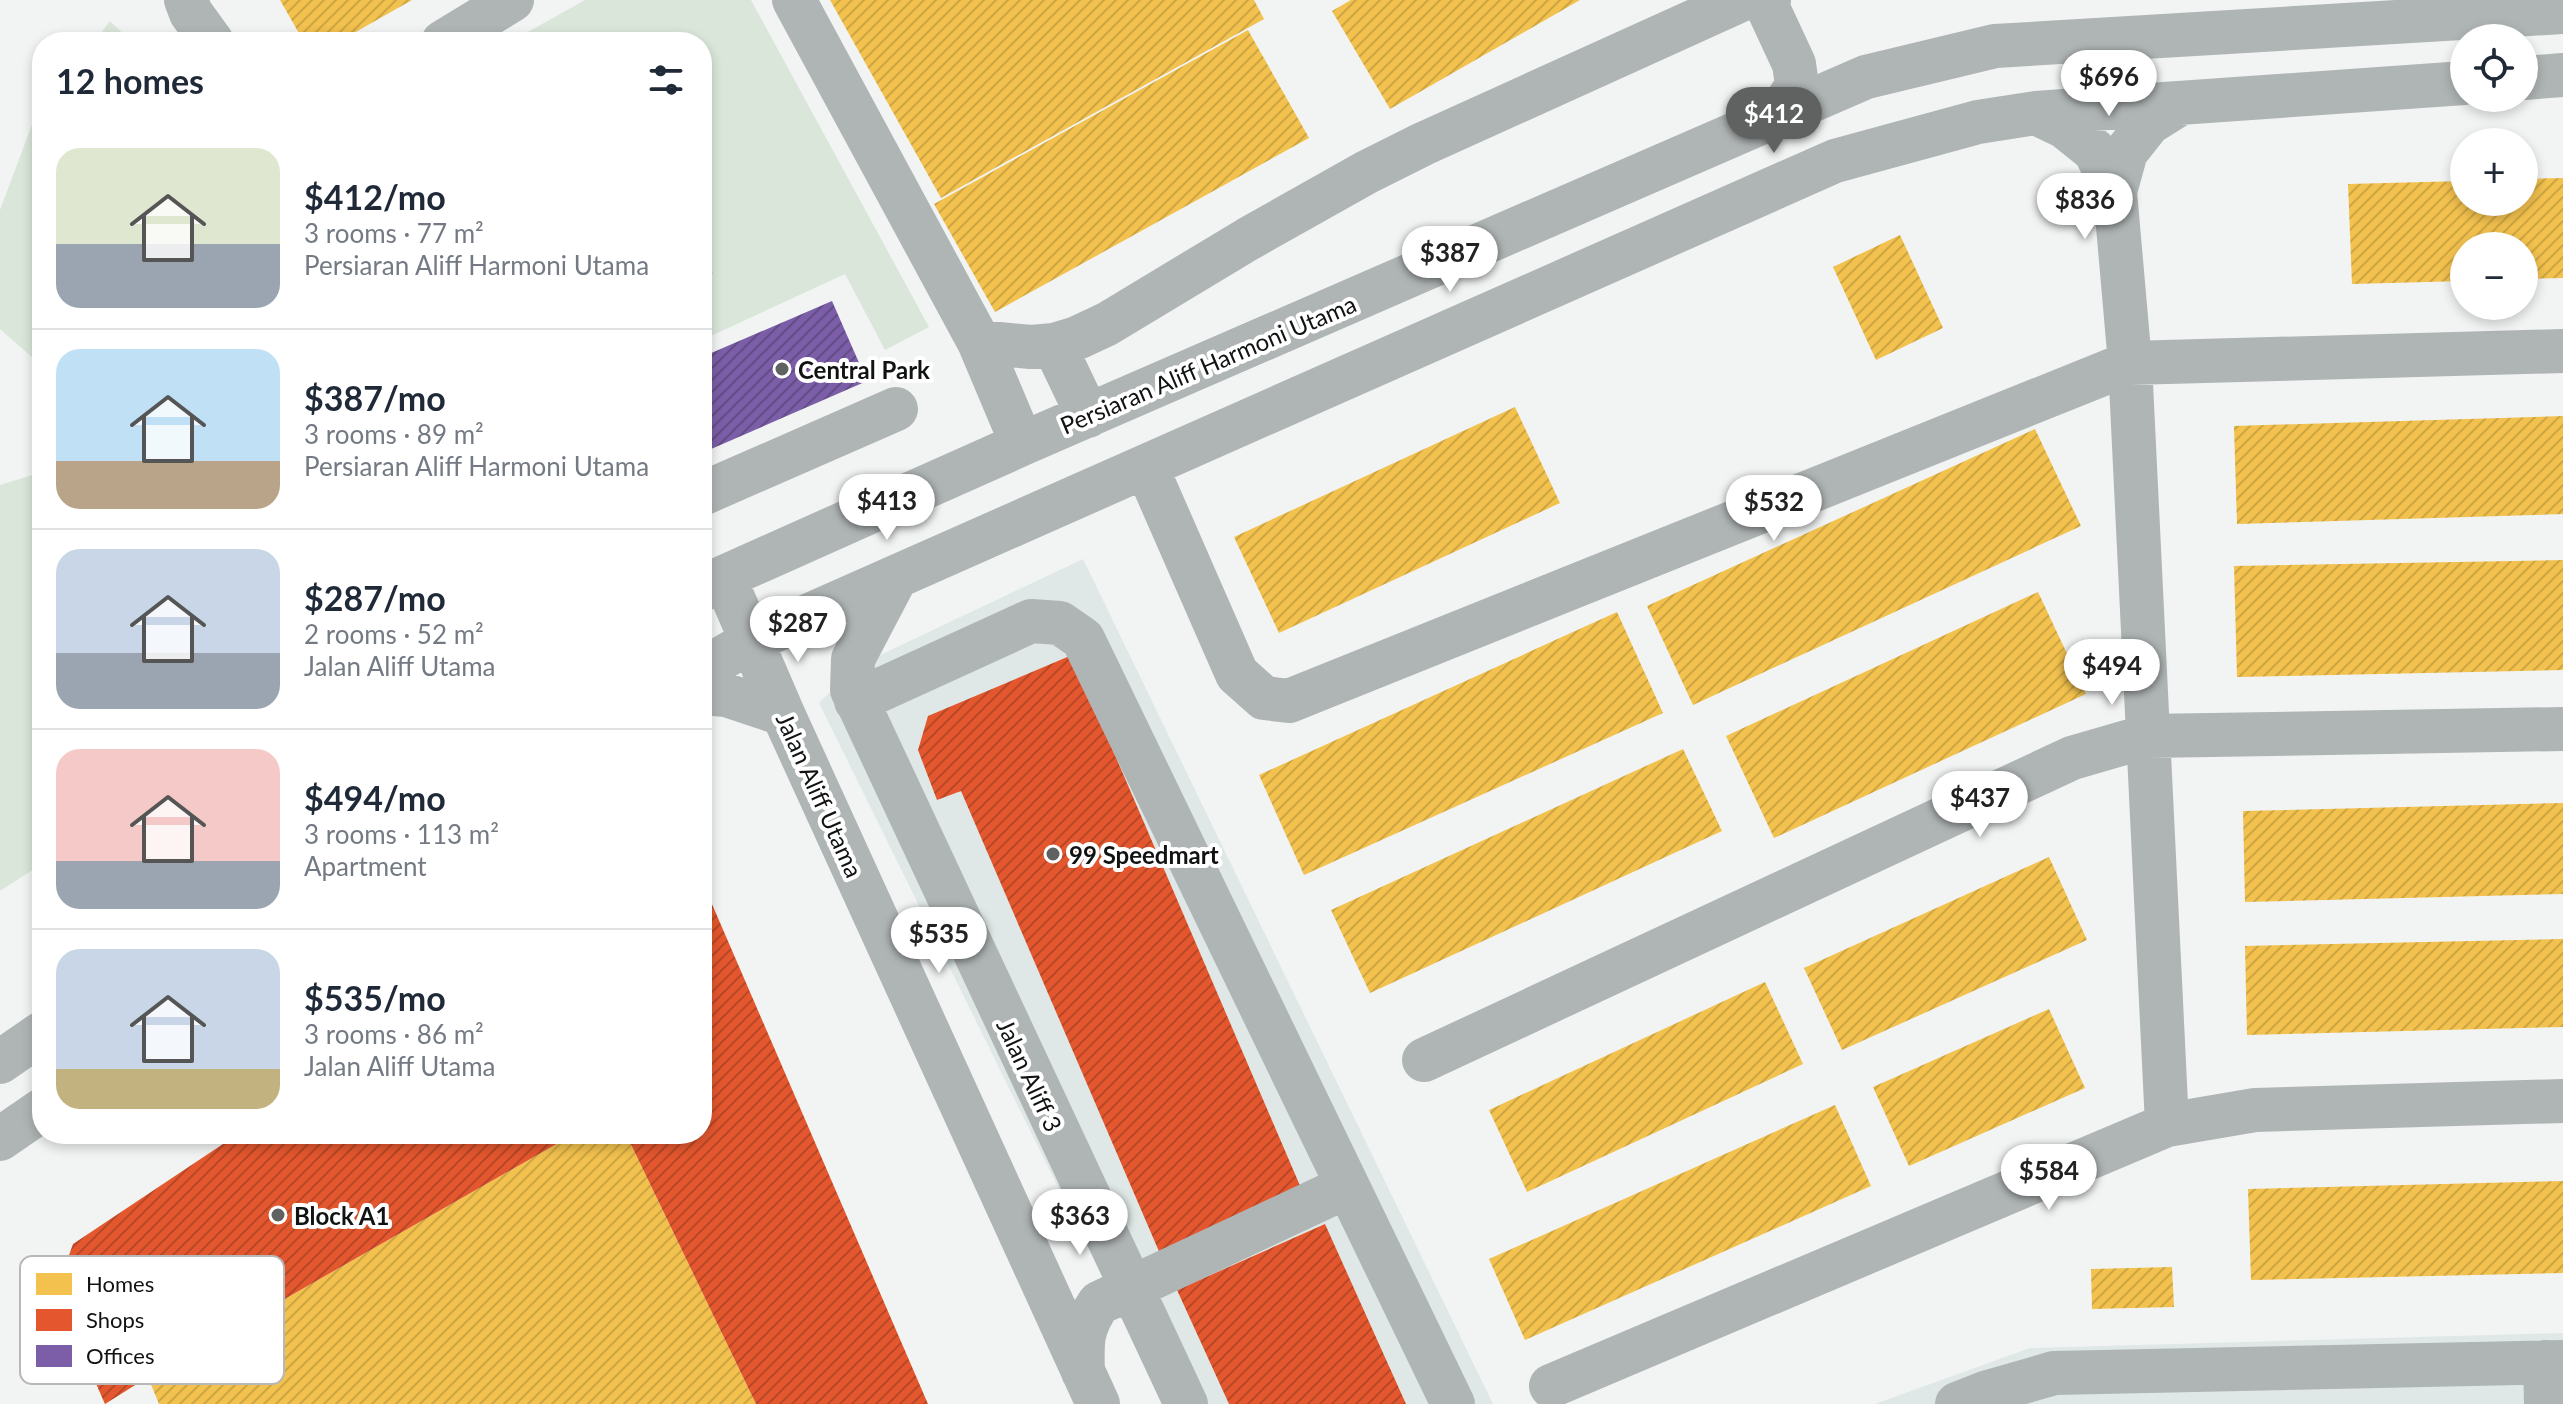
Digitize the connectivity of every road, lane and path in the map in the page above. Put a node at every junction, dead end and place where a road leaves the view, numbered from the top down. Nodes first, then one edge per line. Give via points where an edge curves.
1 (186, 0) edge
2 (512, 0) edge
3 (794, 0) edge
4 (1741, 0) edge
5 (1769, 0) edge
6 (1791, 0) edge
7 (2563, 12) edge
8 (205, 32) edge
9 (459, 32) edge
10 (2563, 75) edge
11 (1866, 77) junction
12 (2538, 77) edge
13 (2450, 84) edge
14 (2181, 103) junction
15 (2036, 113) junction
16 (1778, 116) junction
17 (2115, 192) junction
18 (979, 342) junction
19 (1054, 345) junction
20 (2563, 351) edge
21 (2130, 363) junction
22 (896, 409) dead end
23 (1088, 416) junction
24 (1022, 444) junction
25 (1146, 466) junction
26 (712, 490) edge
27 (896, 577) junction
28 (713, 584) edge
29 (751, 641) junction
30 (712, 664) edge
31 (712, 694) edge
32 (856, 701) junction
33 (783, 714) junction
34 (2563, 729) edge
35 (2148, 736) junction
36 (32, 1040) edge
37 (1424, 1060) dead end
38 (0, 1062) edge
39 (2563, 1101) edge
40 (32, 1117) edge
41 (2167, 1125) junction
42 (0, 1139) edge
43 (1346, 1187) junction
44 (1034, 1265) junction
45 (1114, 1295) junction
46 (2551, 1376) edge
47 (1551, 1386) dead end
48 (1091, 1388) edge
49 (1186, 1404) edge
50 (1453, 1404) edge
51 (1957, 1404) edge

1 - 8 street
2 - 9 street
3 - 18 street
4 - 19 street via 1367,172 1107,324
5 - 16 street via 1797,85
6 - 11 street via 1820,50 1838,68
7 - 11 street, Persiaran Aliff Harmoni Utama via 1995,46
10 - 12 street
11 - 16 street, Persiaran Aliff Harmoni Utama
13 - 14 street
14 - 15 street
14 - 17 street via 2149,123 2126,152
15 - 17 street via 2095,151
15 - 25 street via 1978,122 1835,161
16 - 23 street, Persiaran Aliff Harmoni Utama
17 - 21 street
18 - 19 street
18 - 24 street
19 - 23 street
20 - 21 street
21 - 25 street via 1289,701 1264,698 1237,674
21 - 35 street
22 - 26 street
23 - 24 street, Persiaran Aliff Harmoni Utama
24 - 28 street, Persiaran Aliff Harmoni Utama
25 - 27 street
27 - 29 street
27 - 32 street via 853,659
28 - 29 street, Jalan Aliff Utama
29 - 30 street
29 - 33 street, Jalan Aliff Utama
31 - 33 street
32 - 43 street via 1031,621 1060,623 1083,639
32 - 45 street, Jalan Aliff 3
33 - 44 street, Jalan Aliff Utama
34 - 35 street
35 - 37 street via 2072,758
35 - 41 street
36 - 38 street
39 - 41 street via 2255,1110
40 - 42 street
41 - 47 street
43 - 45 street
43 - 50 street
44 - 45 street via 1069,1291
44 - 48 street, Jalan Aliff Utama
45 - 48 street via 1086,1321 1083,1335
45 - 49 street, Jalan Aliff 3
46 - 51 street via 2054,1373

